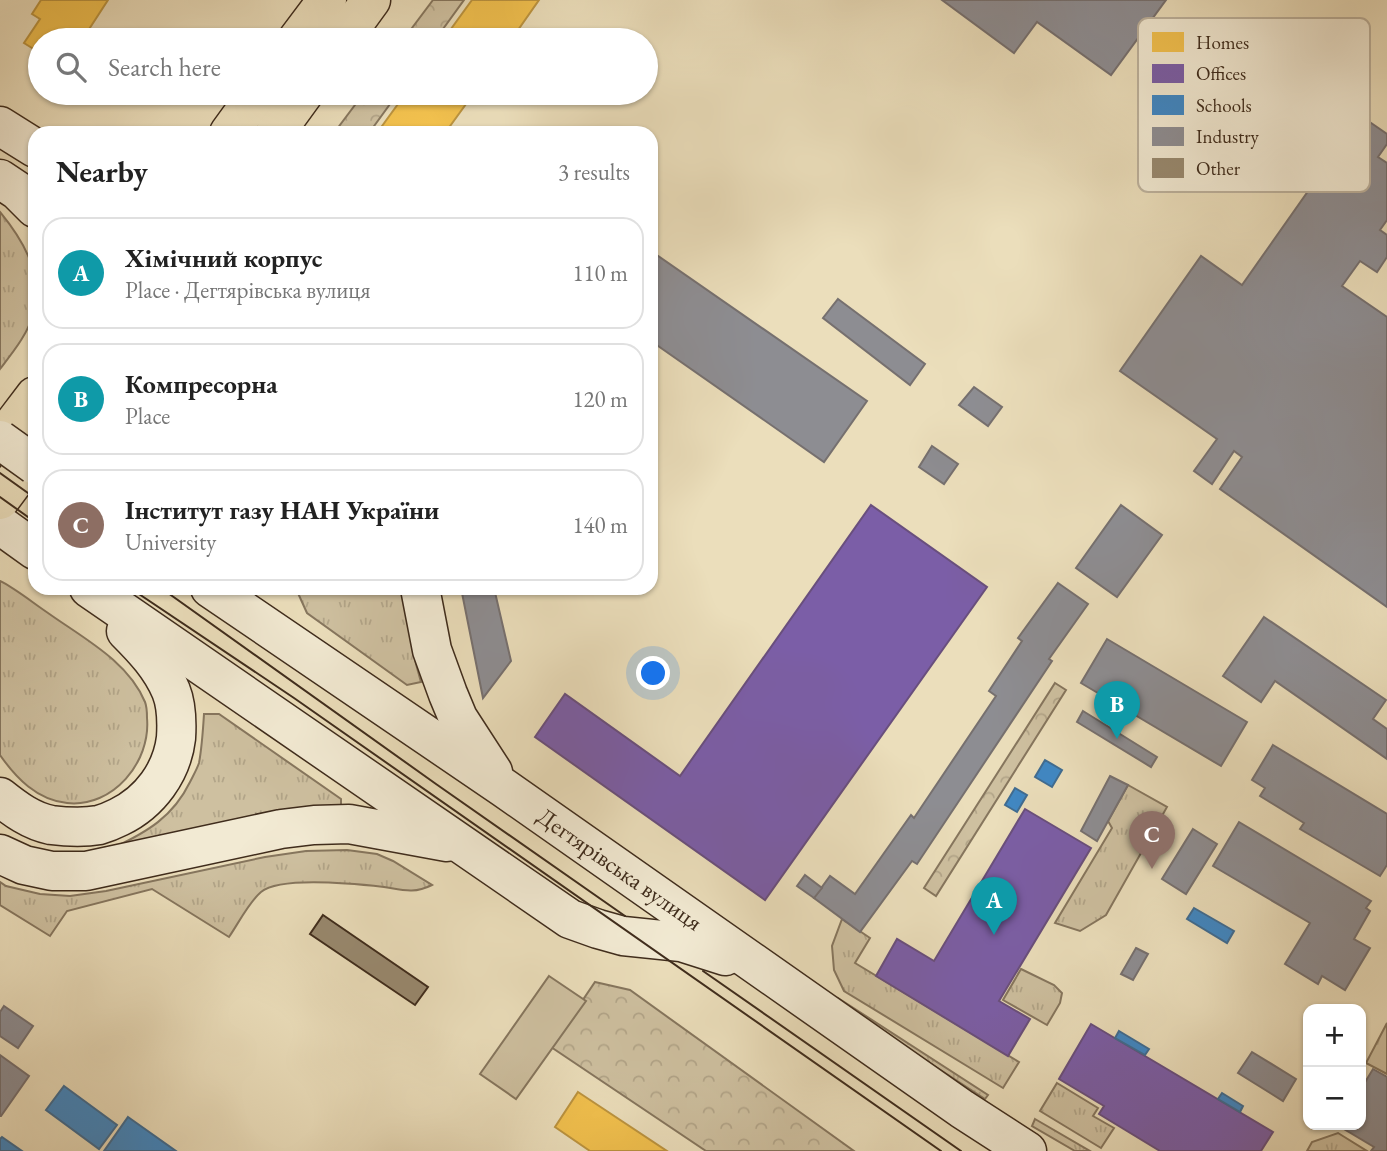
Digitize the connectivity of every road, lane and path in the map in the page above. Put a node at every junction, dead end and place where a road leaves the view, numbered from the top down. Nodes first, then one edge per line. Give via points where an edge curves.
1 (327, 0) edge
2 (371, 0) edge
3 (306, 28) edge
4 (351, 28) edge
5 (249, 105) edge
6 (295, 105) edge
7 (0, 126) edge
8 (234, 126) edge
9 (280, 126) edge
10 (28, 144) edge
11 (0, 179) edge
12 (28, 201) edge
13 (28, 405) edge
14 (0, 441) edge
15 (28, 460) edge
16 (28, 462) edge
17 (0, 500) edge
18 (0, 525) edge
19 (28, 545) edge
20 (89, 595) edge
21 (99, 595) edge
22 (220, 595) edge
23 (421, 595) edge
24 (504, 788) junction
25 (0, 797) edge
26 (465, 846) junction
27 (0, 854) edge
28 (758, 966) junction
29 (1027, 1151) edge

1 - 3 main road
2 - 4 main road
5 - 8 main road
6 - 9 main road
7 - 10 main road
11 - 12 main road
13 - 14 main road
14 - 15 main road, bridge
16 - 17 main road
18 - 19 main road
20 - 25 main road via 145,649 172,692 177,724 170,764 147,799 102,824 49,824 20,813
21 - 26 main road
22 - 24 main road, Дегтярівська вулиця
23 - 24 main road via 432,650 458,718
24 - 28 main road, Дегтярівська вулиця
26 - 27 main road via 349,824 281,829 86,871 52,871
26 - 28 main road via 570,919 624,936 681,942
28 - 29 main road, Дегтярівська вулиця

